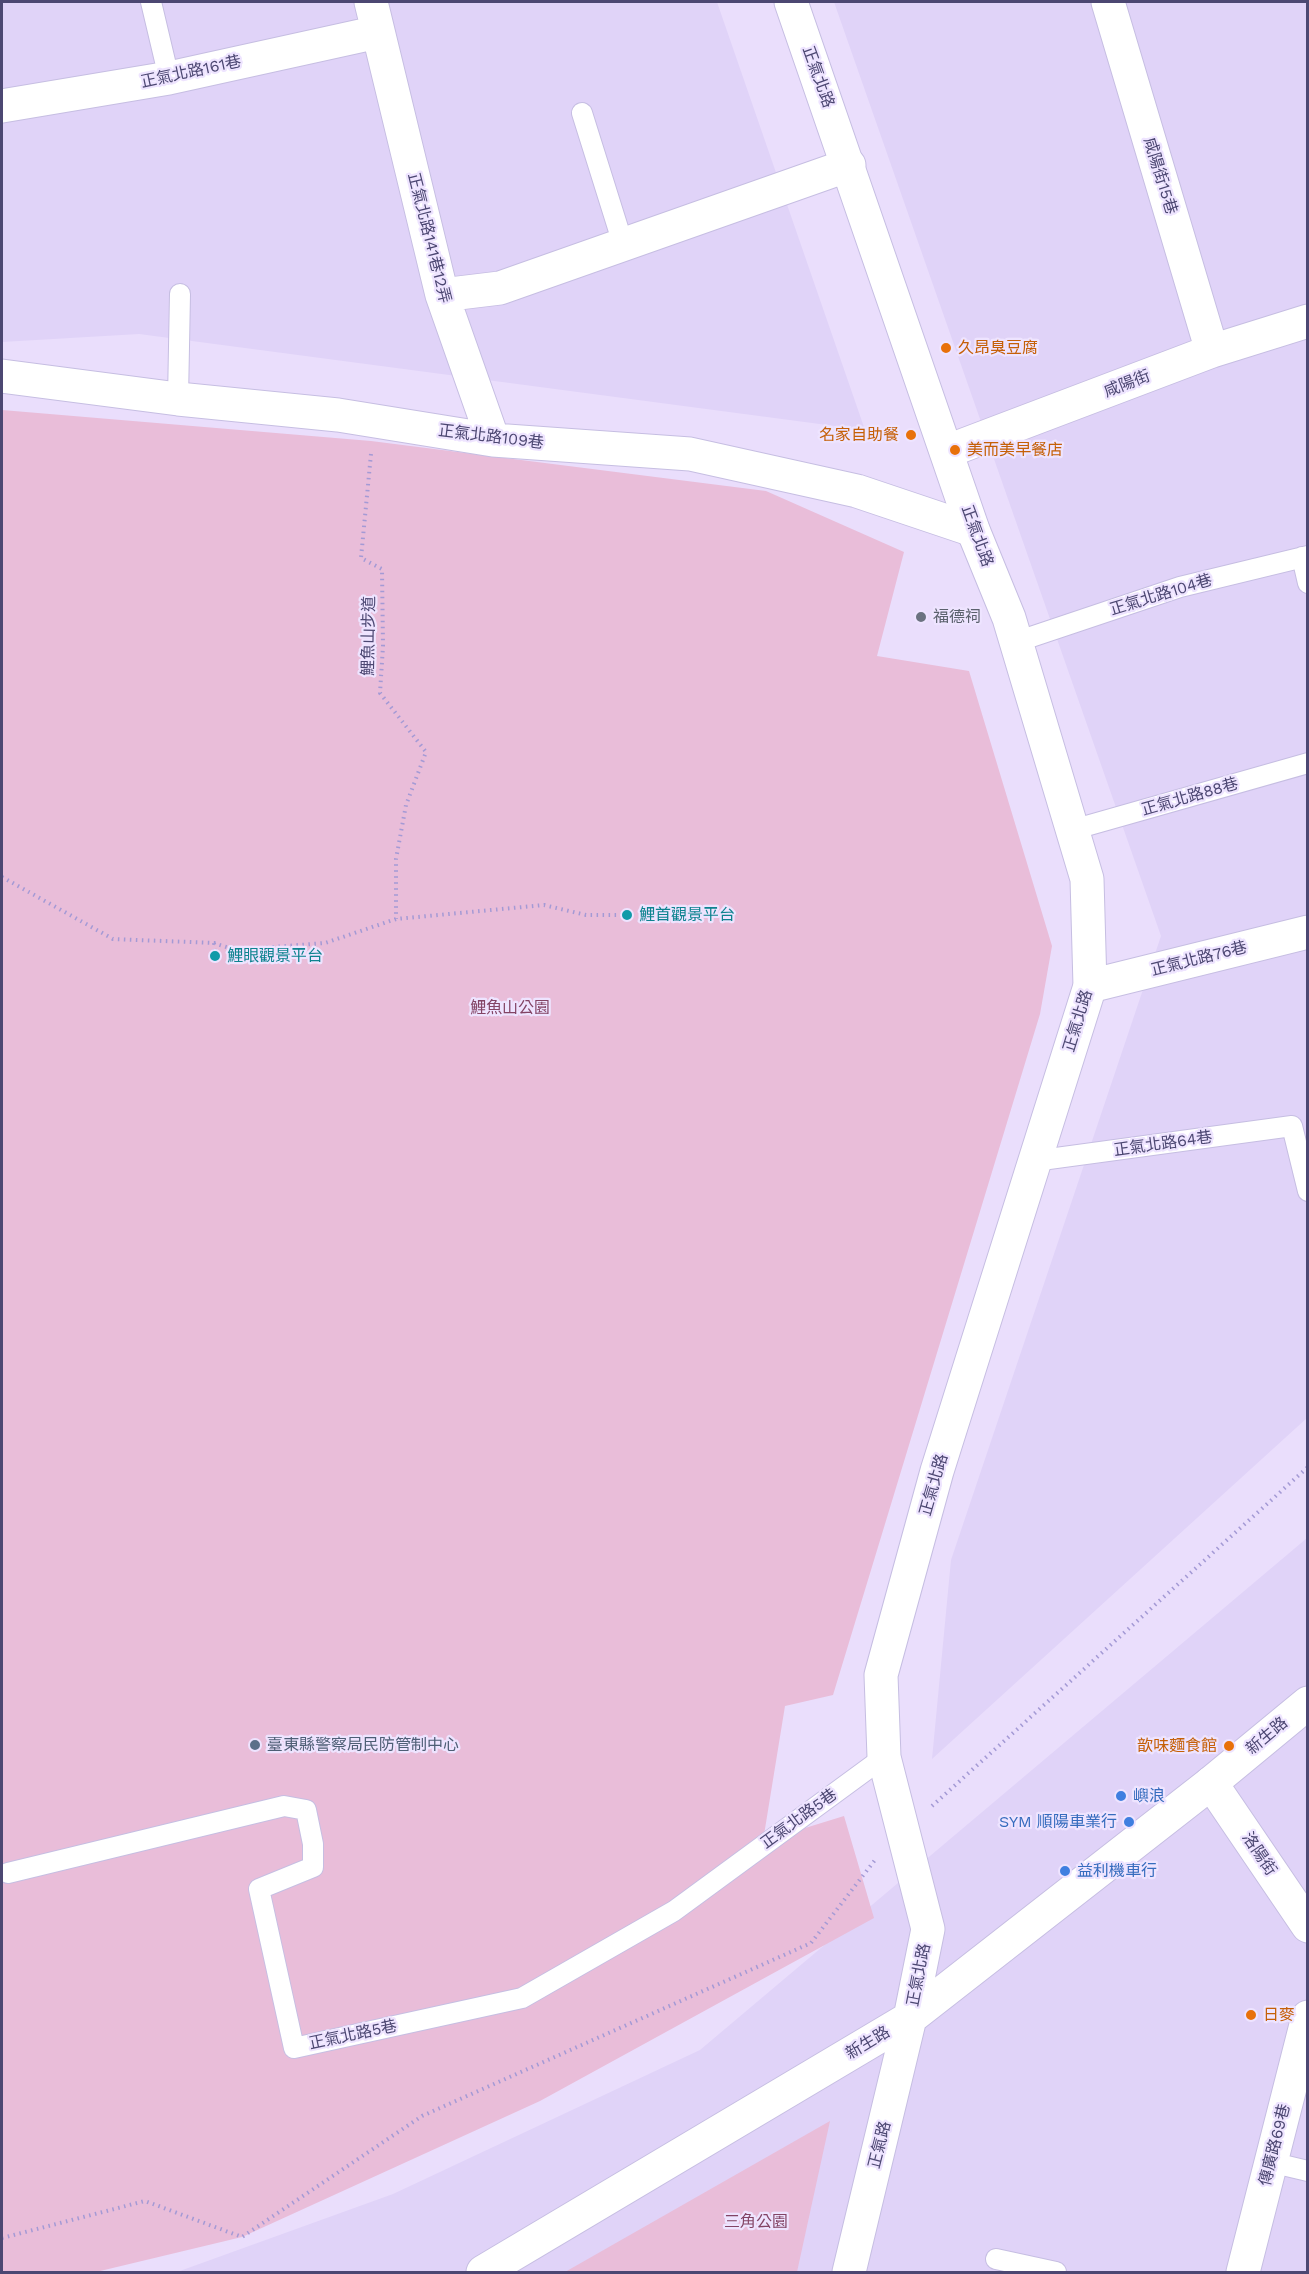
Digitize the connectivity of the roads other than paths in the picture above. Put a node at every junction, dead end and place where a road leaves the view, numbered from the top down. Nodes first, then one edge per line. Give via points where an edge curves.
1 (151, 2) edge
2 (791, 2) edge
3 (1108, 2) edge
4 (375, 17) edge
5 (169, 78) junction
6 (2, 106) edge
7 (582, 113) dead end
8 (849, 165) junction
9 (623, 244) junction
10 (180, 294) dead end
11 (442, 295) junction
12 (1308, 321) edge
13 (1212, 351) junction
14 (2, 376) edge
15 (178, 399) junction
16 (493, 440) junction
17 (948, 451) junction
18 (973, 530) junction
19 (1305, 556) edge
20 (1308, 583) edge
21 (1016, 642) junction
22 (1308, 763) edge
23 (1072, 830) junction
24 (1308, 932) edge
25 (1090, 986) junction
26 (1034, 1161) junction
27 (1308, 1191) edge
28 (1308, 1703) edge
29 (884, 1757) junction
30 (1211, 1783) junction
31 (8, 1873) dead end
32 (1308, 1926) edge
33 (1308, 2017) edge
34 (910, 2018) junction
35 (1270, 2162) junction
36 (1308, 2171) edge
37 (996, 2259) dead end
38 (483, 2272) edge
39 (849, 2272) edge
40 (1056, 2272) edge
41 (1243, 2272) edge

1 - 5 lane
2 - 8 street, 正氣北路
3 - 13 street, 咸陽街15巷
4 - 5 street, 正氣北路161巷
4 - 11 street, 正氣北路141巷12弄
5 - 6 street, 正氣北路161巷
7 - 9 lane
8 - 9 street
8 - 17 street, 正氣北路
9 - 11 street via 500,288
10 - 15 lane
11 - 16 street, 正氣北路141巷12弄
12 - 13 street, 咸陽街
13 - 17 street, 咸陽街
14 - 15 street, 正氣北路109巷
15 - 16 street, 正氣北路109巷 via 375,421
16 - 18 street, 正氣北路109巷 via 690,454 856,491
17 - 18 street, 正氣北路
18 - 21 street, 正氣北路
19 - 20 lane
19 - 21 lane, 正氣北路104巷 via 1180,587
21 - 23 street, 正氣北路
22 - 23 lane, 正氣北路88巷
23 - 25 street, 正氣北路 via 1087,879
24 - 25 street, 正氣北路76巷
25 - 26 street, 正氣北路
26 - 27 lane, 正氣北路64巷 via 1292,1126
26 - 29 street, 正氣北路 via 937,1471 880,1675
28 - 30 street, 新生路
29 - 31 lane, 正氣北路5巷 via 674,1911 522,1998 294,2048 259,1889 313,1867 306,1810 284,1806
29 - 34 street, 正氣北路 via 928,1929
30 - 32 street, 洛陽街
30 - 34 street, 新生路
33 - 35 street, 傳廣路69巷
34 - 38 street, 新生路
34 - 39 street, 正氣路
35 - 36 lane
35 - 41 street, 傳廣路69巷
37 - 40 lane

